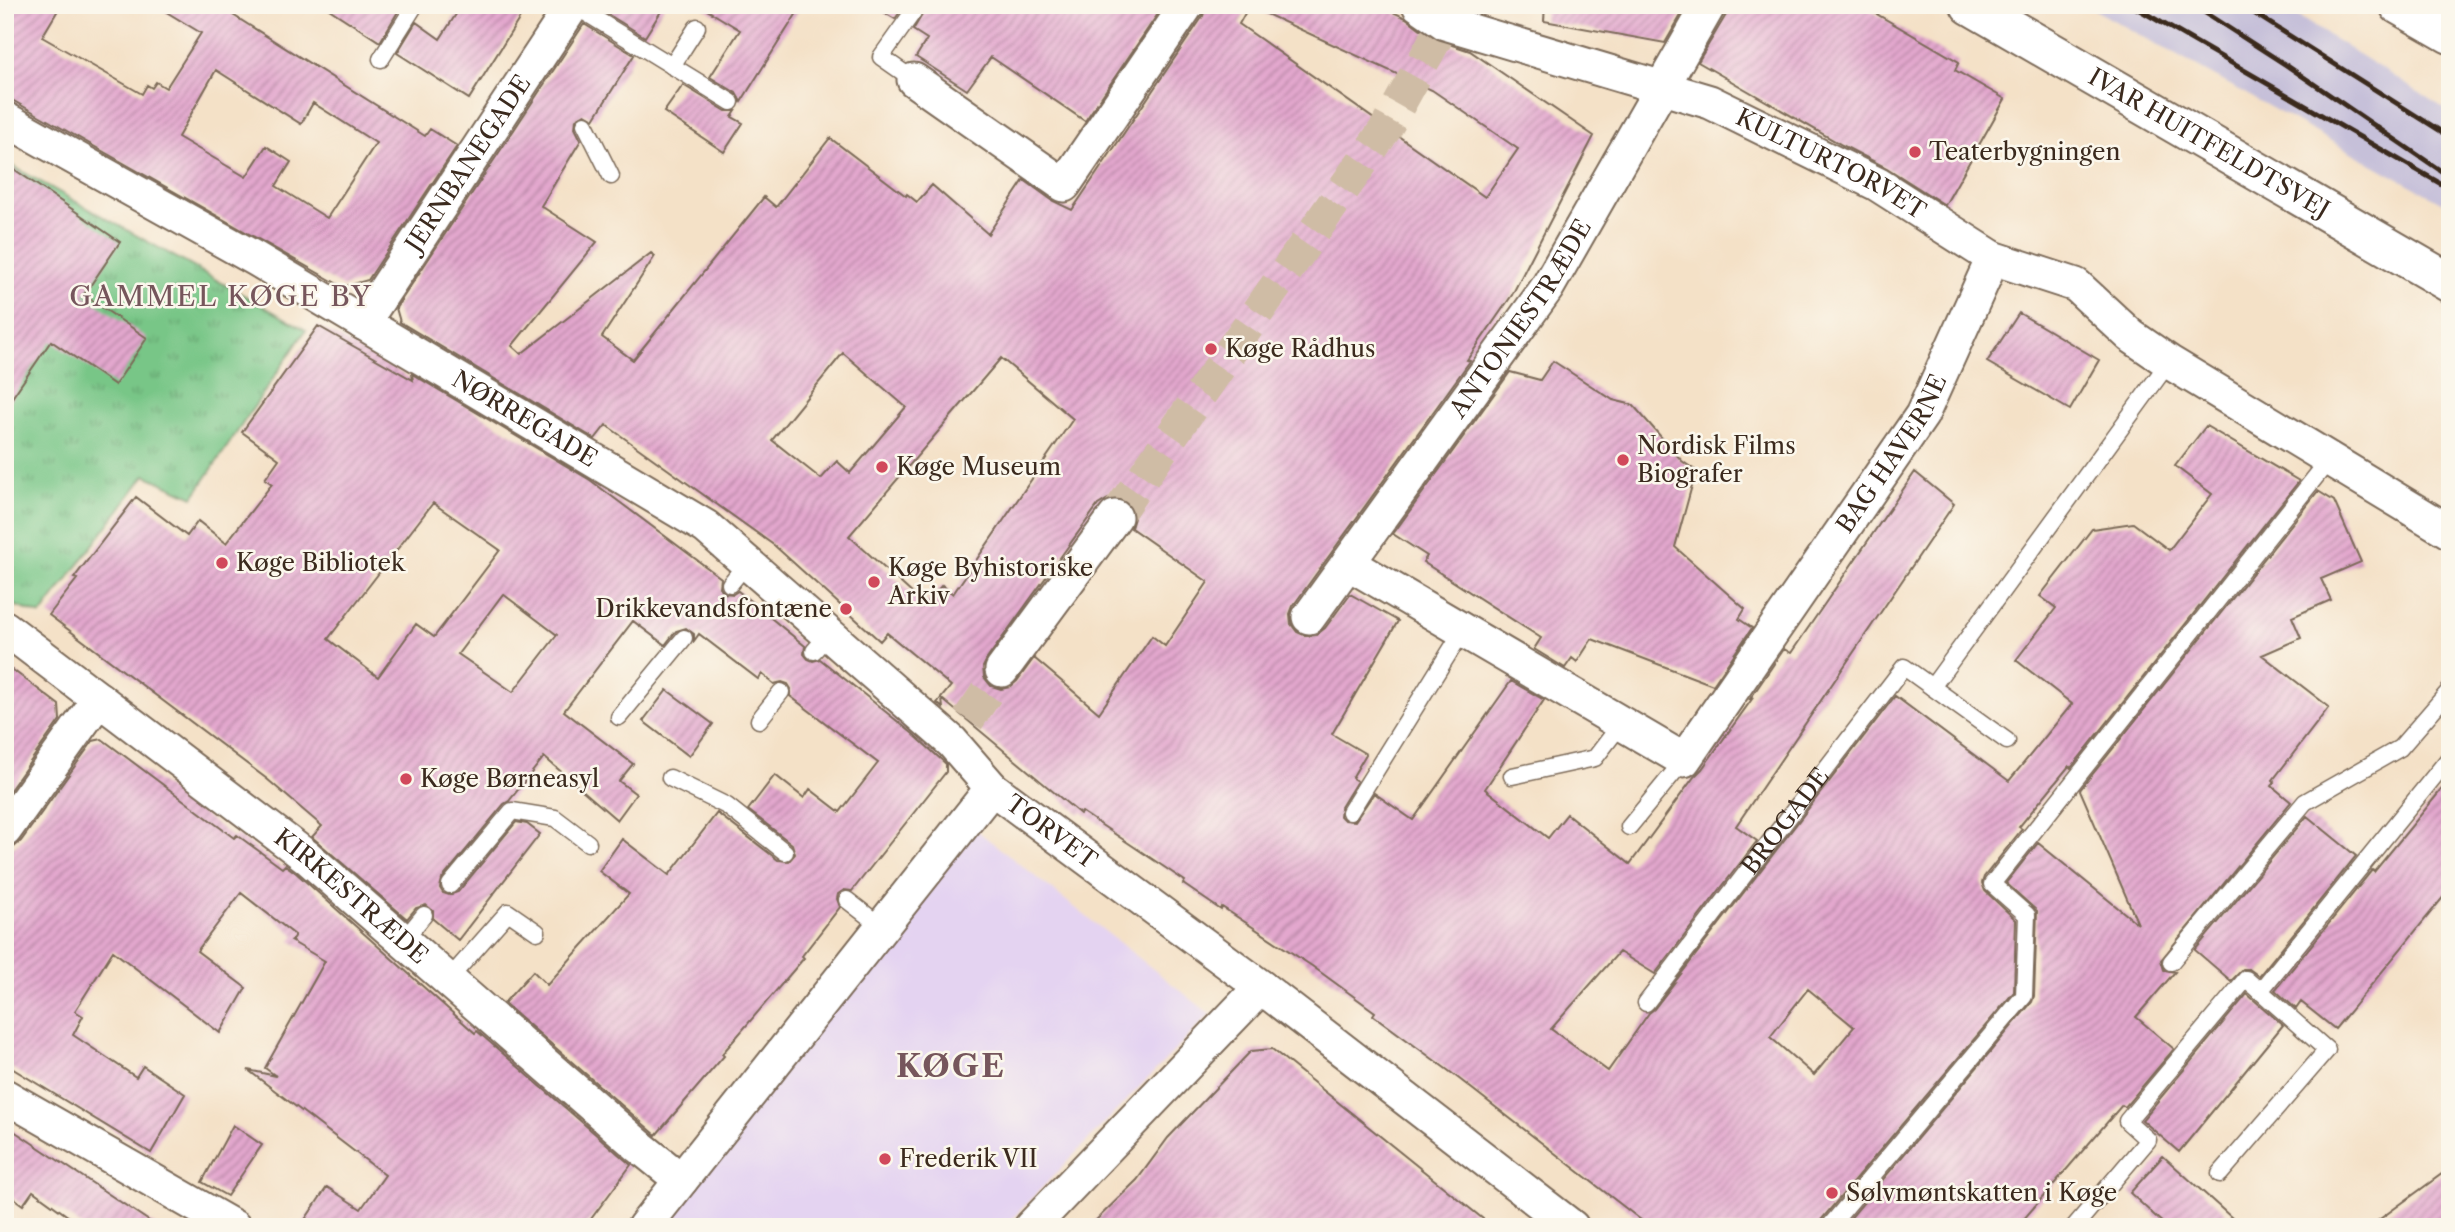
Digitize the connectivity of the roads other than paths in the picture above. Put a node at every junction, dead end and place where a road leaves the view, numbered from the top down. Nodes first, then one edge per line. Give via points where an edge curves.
1 (415, 5) edge
2 (573, 5) edge
3 (918, 5) edge
4 (1187, 5) edge
5 (1709, 5) edge
6 (1970, 5) edge
7 (2399, 5) edge
8 (1439, 17) edge
9 (697, 27) dead end
10 (2450, 34) edge
11 (382, 59) dead end
12 (672, 66) junction
13 (914, 80) joint
14 (1661, 89) junction
15 (732, 102) dead end
16 (5, 119) edge
17 (585, 124) dead end
18 (611, 176) dead end
19 (1993, 258) junction
20 (2450, 283) edge
21 (363, 324) junction
22 (2169, 362) junction
23 (2329, 460) junction
24 (1115, 517) tunnel mouth
25 (2450, 532) edge
26 (1348, 563) junction
27 (1309, 617) dead end
28 (5, 628) edge
29 (1462, 632) junction
30 (684, 638) dead end
31 (1002, 670) tunnel mouth
32 (1932, 687) junction
33 (2450, 690) edge
34 (781, 692) dead end
35 (99, 699) junction
36 (619, 717) dead end
37 (759, 720) dead end
38 (1621, 724) junction
39 (2007, 741) dead end
40 (2450, 757) edge
41 (1684, 760) junction
42 (1512, 776) dead end
43 (670, 778) dead end
44 (992, 788) junction
45 (1350, 812) dead end
46 (1629, 827) dead end
47 (5, 830) edge
48 (588, 843) dead end
49 (785, 852) dead end
50 (450, 885) dead end
51 (847, 900) dead end
52 (424, 915) dead end
53 (881, 927) junction
54 (537, 932) dead end
55 (402, 941) junction
56 (2171, 962) dead end
57 (447, 980) junction
58 (1261, 987) junction
59 (2260, 991) junction
60 (1646, 1003) dead end
61 (8, 1101) edge
62 (2220, 1174) dead end
63 (681, 1180) junction
64 (234, 1227) edge
65 (644, 1227) edge
66 (1031, 1227) edge
67 (1572, 1227) edge
68 (1829, 1227) edge
69 (2074, 1227) edge

1 - 11 lane
2 - 12 lane
2 - 21 street, JERNBANEGADE via 526,87
3 - 13 lane via 881,57
4 - 13 street via 1063,185
5 - 14 street, ANTONIESTRÆDE
6 - 20 street, IVAR HUITFELDTSVEJ
7 - 10 street
8 - 14 street, KULTURTORVET
9 - 12 lane
12 - 15 lane
14 - 19 street, KULTURTORVET via 1710,102 1878,184
14 - 26 street, ANTONIESTRÆDE via 1547,288
16 - 21 street, NØRREGADE
17 - 18 lane
19 - 22 street via 2077,285 2131,336
19 - 41 street, BAG HAVERNE via 1922,415
21 - 44 street, NØRREGADE via 706,527 739,573 821,643 960,731
22 - 23 street
22 - 32 lane
23 - 25 street
23 - 68 lane via 1992,884 2027,915 2024,996
24 - 31 street
26 - 27 street, ANTONIESTRÆDE
26 - 29 street
28 - 35 street, KIRKESTRÆDE
29 - 38 street
29 - 45 lane
30 - 36 lane
32 - 39 lane, BROGADE
32 - 60 lane, BROGADE via 1904,667
33 - 56 lane via 2400,748 2305,802
34 - 37 lane
35 - 47 street
35 - 55 street, KIRKESTRÆDE via 307,857
38 - 41 street
38 - 42 lane via 1595,758
40 - 59 lane
41 - 46 lane
43 - 49 lane via 727,806
44 - 53 street, TORVET
44 - 58 street, TORVET
48 - 50 lane via 555,818 512,811
51 - 53 lane
52 - 55 lane
53 - 63 street, TORVET
54 - 57 lane via 508,912
55 - 57 street, KIRKESTRÆDE
57 - 63 street, KIRKESTRÆDE
58 - 66 street
58 - 67 street
59 - 62 lane via 2327,1050
59 - 69 lane via 2246,979 2127,1121 2148,1140
61 - 64 street
63 - 65 street, TORVET

